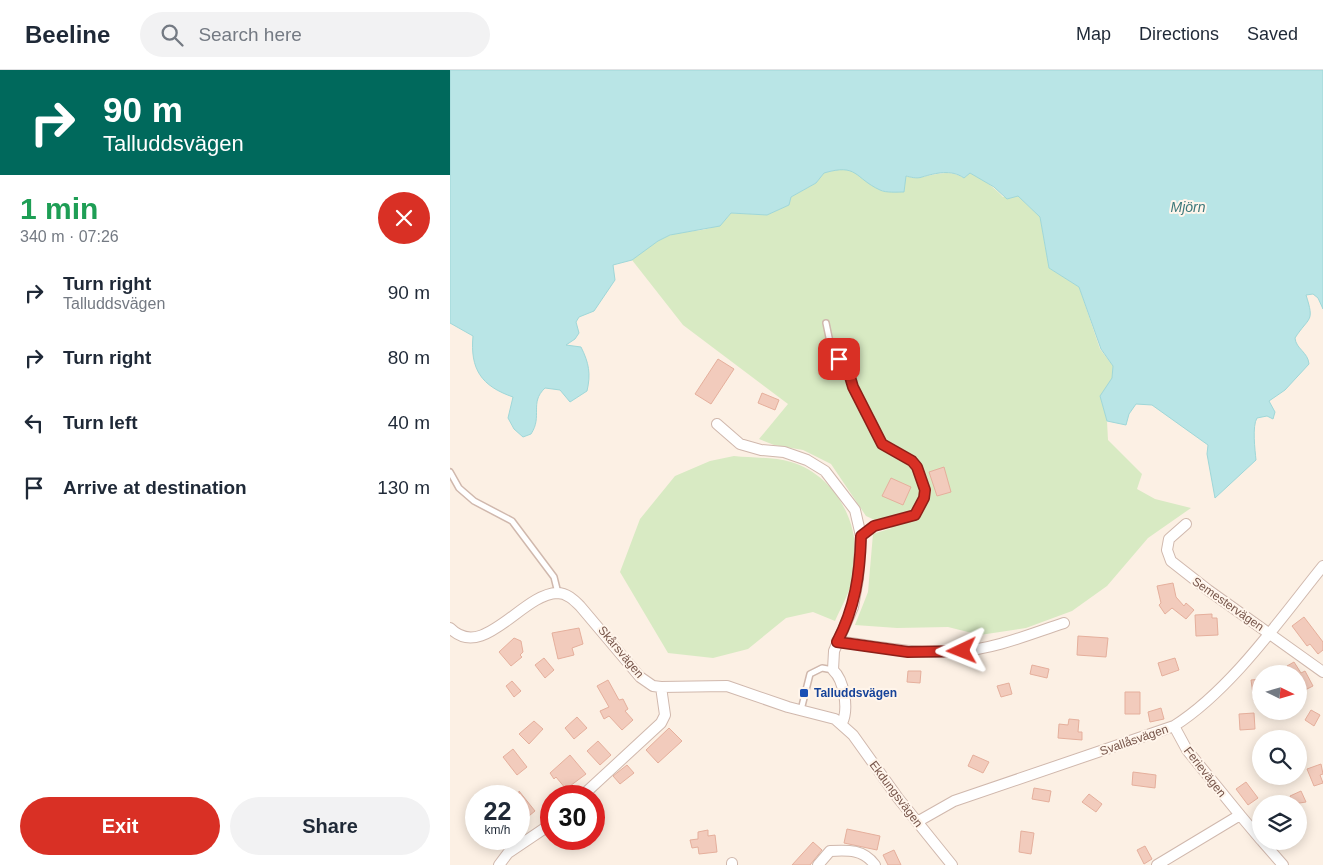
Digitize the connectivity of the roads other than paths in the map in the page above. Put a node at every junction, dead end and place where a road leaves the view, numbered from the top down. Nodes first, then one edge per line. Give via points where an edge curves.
1 (826, 323) dead end
2 (717, 424) dead end
3 (450, 472) edge
4 (1186, 524) dead end
5 (861, 536) junction
6 (1323, 566) edge
7 (558, 593) junction
8 (1064, 623) dead end
9 (450, 628) edge
10 (1269, 632) junction
11 (837, 642) junction
12 (833, 670) junction
13 (1323, 672) edge
14 (661, 688) junction
15 (801, 710) junction
16 (842, 723) junction
17 (1174, 726) junction
18 (594, 785) edge
19 (1240, 815) junction
20 (917, 822) junction
21 (1252, 829) edge
22 (540, 831) edge
23 (1270, 850) edge
24 (499, 865) edge
25 (818, 865) edge
26 (875, 865) edge
27 (952, 865) edge
28 (1157, 865) edge
29 (1282, 865) edge

1 - 5 lane via 831,347 848,370 876,435 882,444 912,461 925,490 915,515 874,526
2 - 5 street via 740,444 784,452 826,471 855,510
3 - 7 lane via 459,488 474,501 512,521 554,576
4 - 10 street, Semestervägen via 1169,539 1167,550 1171,561
5 - 11 street via 857,591
6 - 10 street, Svallåsvägen
7 - 9 street via 541,599 476,638 463,638
7 - 14 street, Skårsvägen via 571,597 580,606 640,677
8 - 11 street via 962,651 908,652
10 - 13 street, Semestervägen
10 - 17 street, Svallåsvägen via 1235,673
11 - 12 street
12 - 15 lane via 822,668 810,674
12 - 16 street via 838,674 844,699
14 - 15 street via 727,686
14 - 18 street via 664,720
15 - 16 street
16 - 20 street, Ekdungsvägen
17 - 19 street, Ferievägen via 1187,750
17 - 20 street, Svallåsvägen via 954,801
19 - 21 street, Ferievägen
19 - 28 street
20 - 27 street, Ekdungsvägen
22 - 24 street via 508,853
23 - 29 street, Ferievägen
25 - 26 street via 830,851 852,850 868,856

